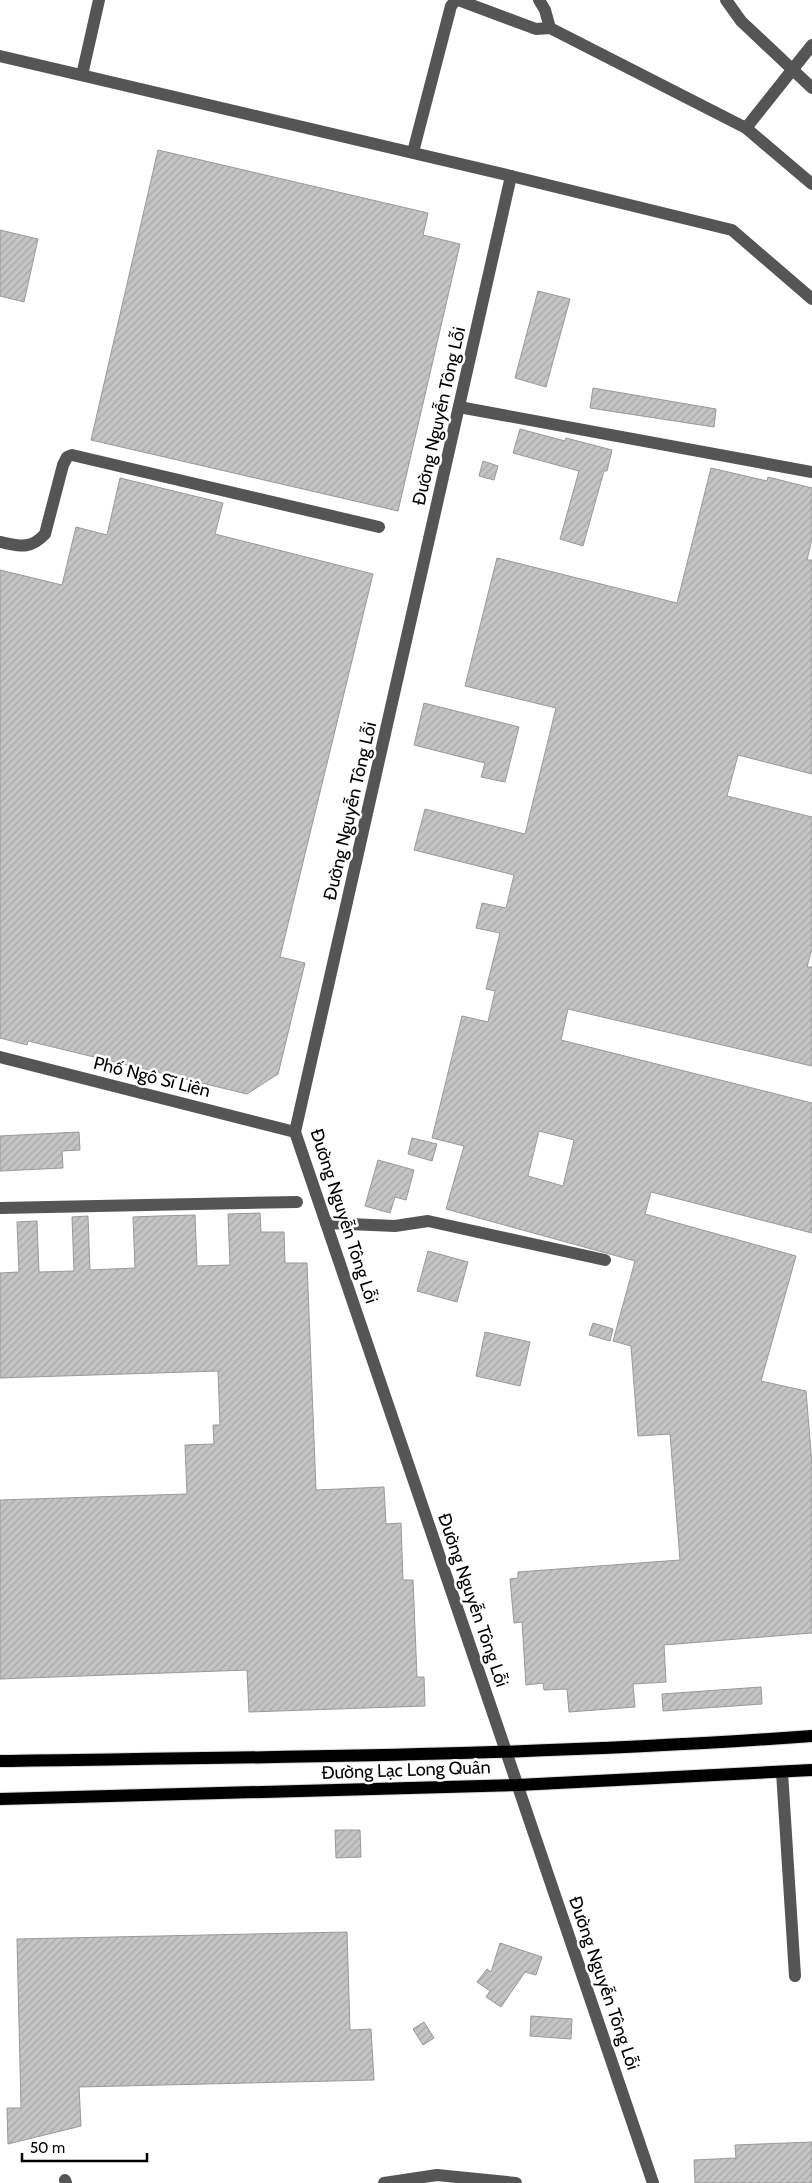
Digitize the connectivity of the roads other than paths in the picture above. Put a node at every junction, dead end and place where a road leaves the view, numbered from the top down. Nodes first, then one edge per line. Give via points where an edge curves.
1 (99, 0) edge
2 (457, 0) edge
3 (539, 0) edge
4 (726, 0) edge
5 (550, 28) junction
6 (812, 45) edge
7 (0, 56) edge
8 (792, 69) junction
9 (82, 75) junction
10 (812, 88) edge
11 (746, 128) junction
12 (413, 152) junction
13 (511, 176) junction
14 (812, 184) edge
15 (812, 298) edge
16 (459, 407) junction
17 (812, 472) edge
18 (379, 527) dead end
19 (0, 542) edge
20 (0, 1056) edge
21 (295, 1132) junction
22 (297, 1202) dead end
23 (0, 1208) edge
24 (326, 1223) junction
25 (605, 1260) dead end
26 (812, 1736) edge
27 (506, 1751) junction
28 (0, 1761) edge
29 (812, 1770) edge
30 (782, 1772) junction
31 (518, 1785) junction
32 (0, 1799) edge
33 (796, 1976) dead end
34 (386, 2183) edge
35 (516, 2183) edge
36 (654, 2183) edge

1 - 9 street
2 - 5 street via 536,29
2 - 12 street via 451,6
3 - 5 street
4 - 8 street via 741,21
5 - 11 street
6 - 8 street
7 - 9 street
8 - 10 street
8 - 11 street
9 - 12 street
11 - 14 street
12 - 13 street
13 - 15 street via 732,230
13 - 16 street, Đường Nguyễn Tông Lỗi
16 - 17 street
16 - 21 street, Đường Nguyễn Tông Lỗi
18 - 19 street via 72,455 63,465 45,534 32,544 19,546
20 - 21 street, Phố Ngô Sĩ Liên
21 - 24 street, Đường Nguyễn Tông Lỗi
22 - 23 street
24 - 25 street via 395,1226 428,1221
24 - 27 street, Đường Nguyễn Tông Lỗi
26 - 27 main road, Đường Lạc Long Quân
27 - 28 main road, Đường Lạc Long Quân
27 - 31 street, Đường Nguyễn Tông Lỗi
29 - 30 main road, Đường Lạc Long Quân
30 - 31 main road, Đường Lạc Long Quân
30 - 33 street
31 - 32 main road, Đường Lạc Long Quân
31 - 36 street, Đường Nguyễn Tông Lỗi
34 - 35 street via 437,2175

